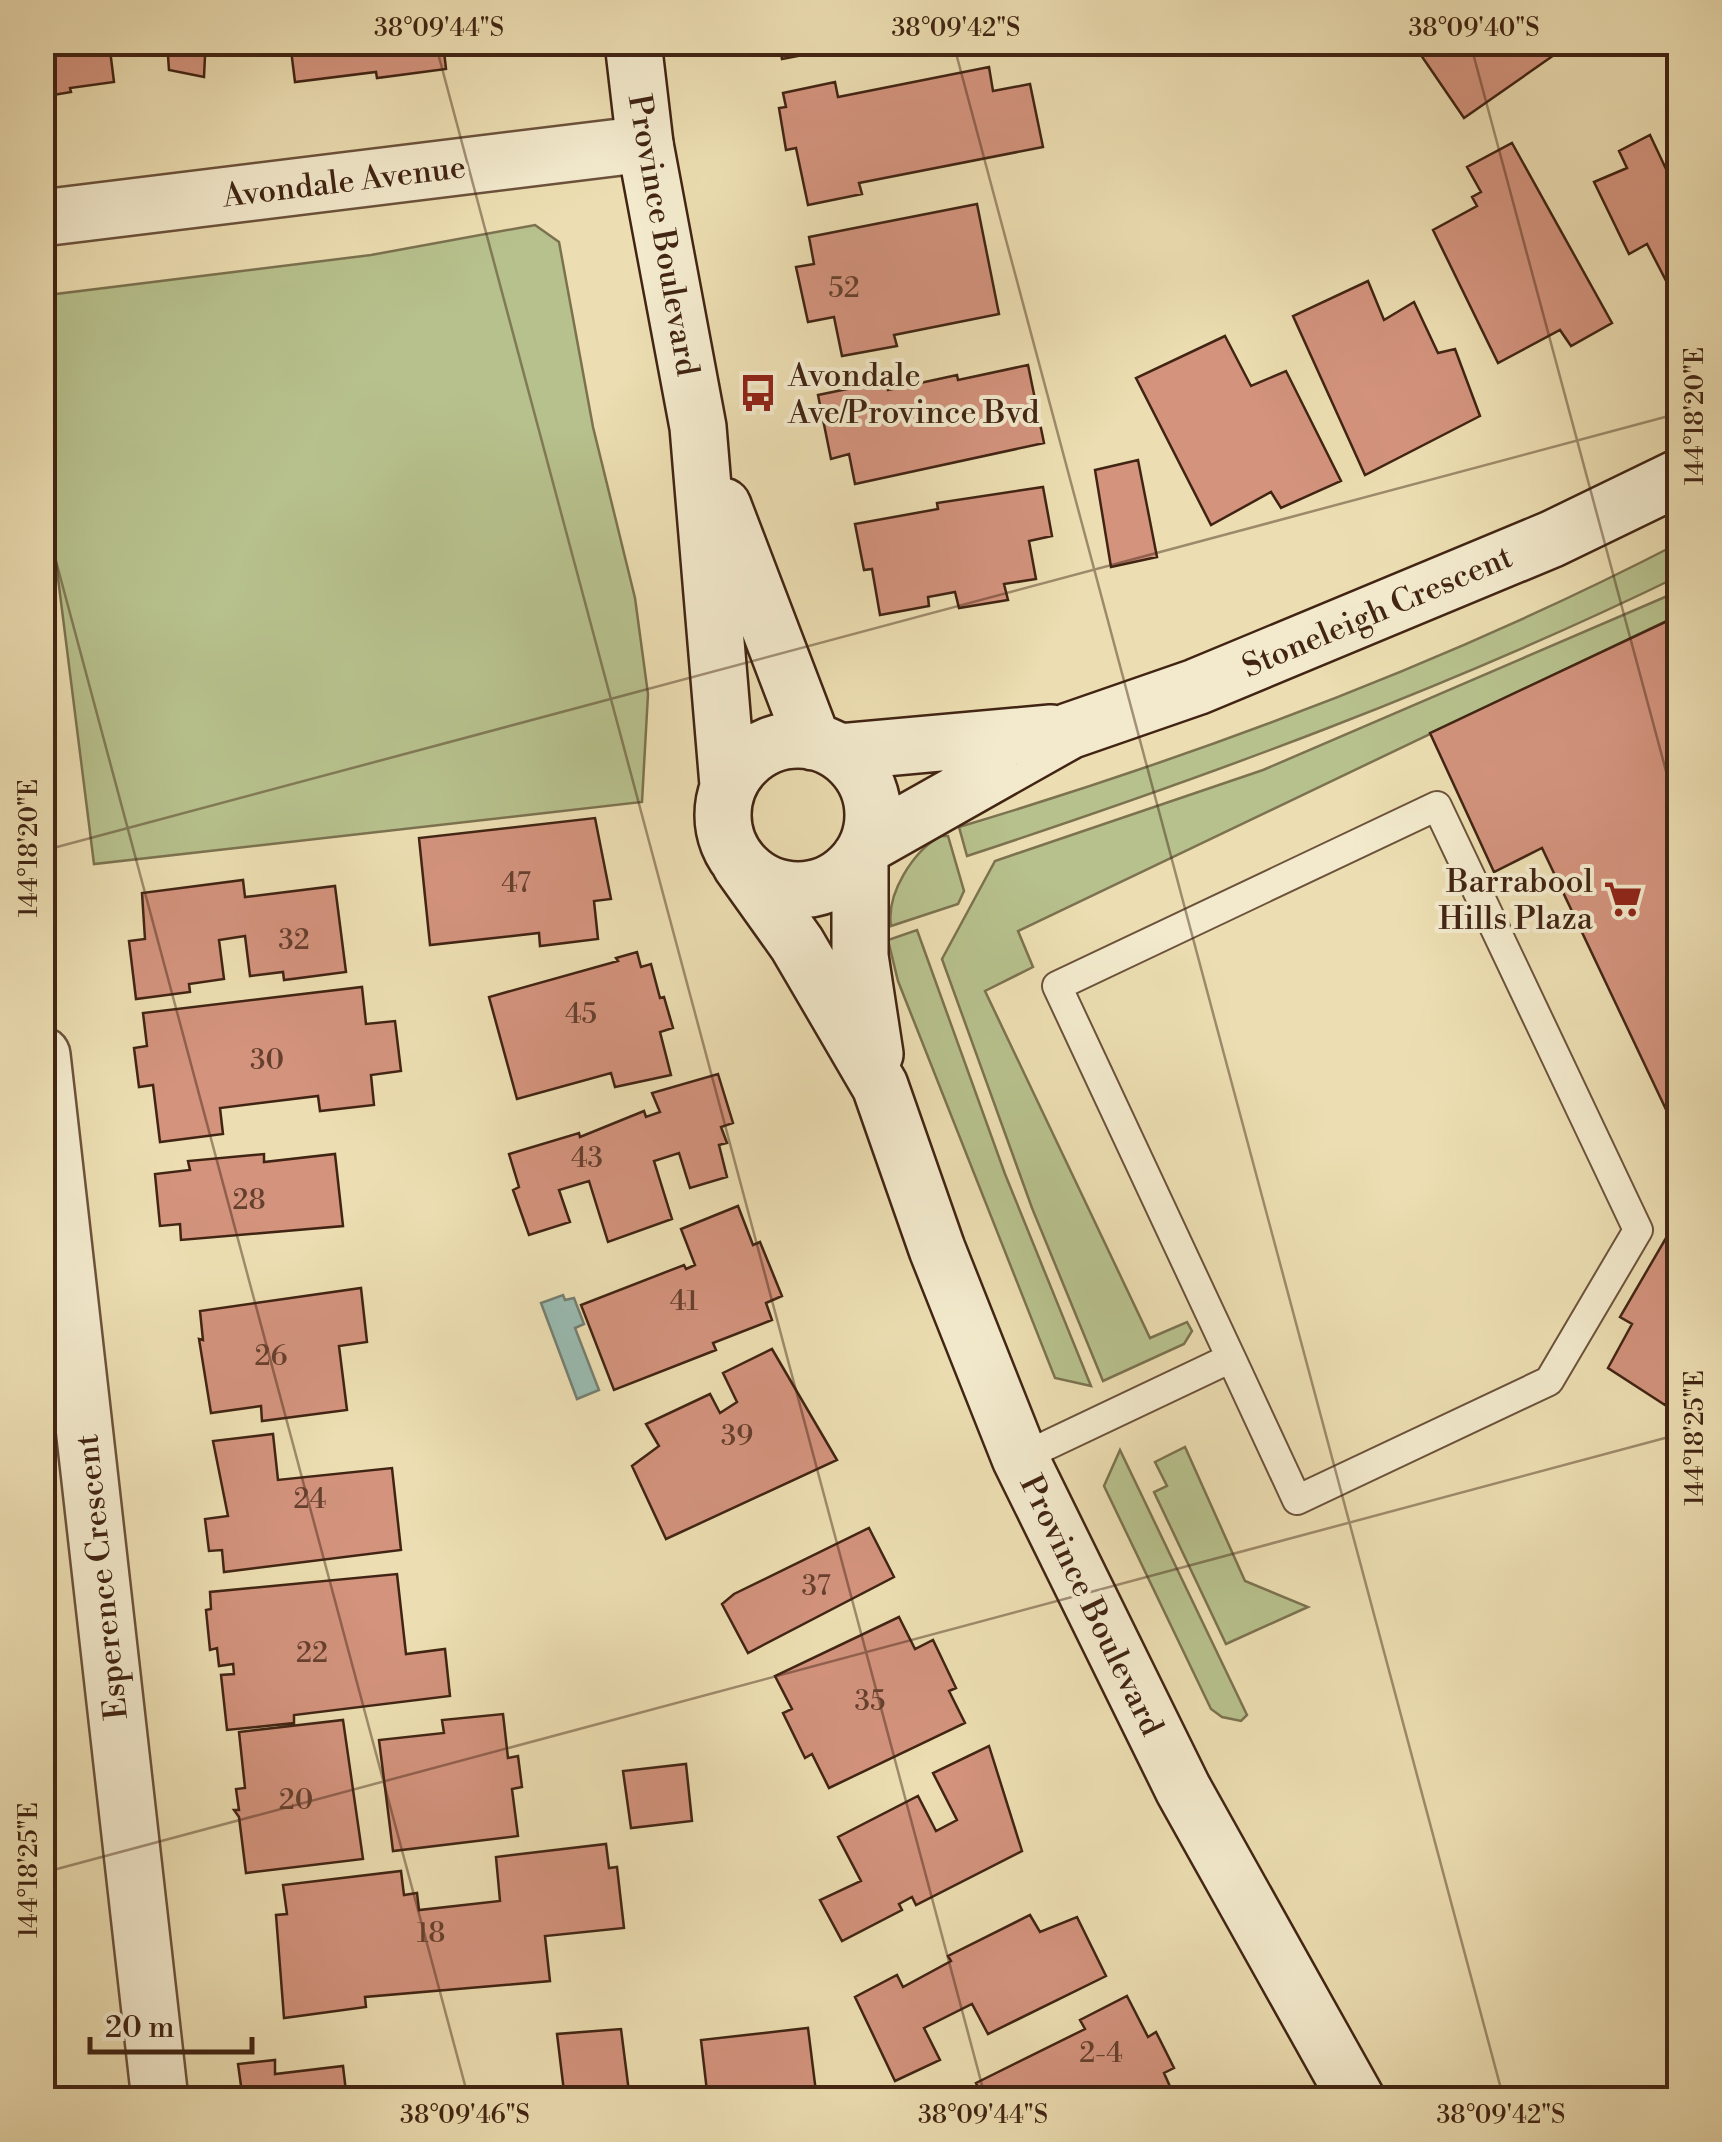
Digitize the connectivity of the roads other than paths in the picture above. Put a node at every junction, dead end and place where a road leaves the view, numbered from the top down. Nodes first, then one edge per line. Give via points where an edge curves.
1 (632, 42) edge
2 (645, 144) junction
3 (42, 218) edge
4 (698, 427) junction
5 (1680, 477) edge
6 (1069, 731) junction
7 (826, 747) junction
8 (728, 785) junction
9 (864, 851) junction
10 (740, 864) junction
11 (42, 1055) edge
12 (880, 1086) junction
13 (1231, 1358) junction
14 (1020, 1458) junction
15 (160, 2100) edge
16 (1357, 2100) edge

1 - 2 street, Province Boulevard
2 - 3 street, Avondale Avenue
2 - 4 street, Province Boulevard
4 - 7 street, Province Boulevard via 729,525
4 - 8 street, Province Boulevard
5 - 6 street, Stoneleigh Crescent via 1552,539 1196,687
6 - 7 street, Stoneleigh Crescent
6 - 9 street, Stoneleigh Crescent
7 - 8 street via 794,739 767,746
7 - 9 street, Province Boulevard via 859,770 870,794 873,820
8 - 10 street, Province Boulevard via 722,812 726,840
9 - 10 street via 841,878 802,890 762,881
9 - 12 street, Province Boulevard via 860,956
10 - 12 street, Province Boulevard via 797,944
11 - 15 street, Esperence Crescent
12 - 14 street, Province Boulevard
13 - 13 lane via 1297,1500 1548,1381 1638,1230 1436,806 1057,986
13 - 14 lane
14 - 16 street, Province Boulevard via 1183,1789

